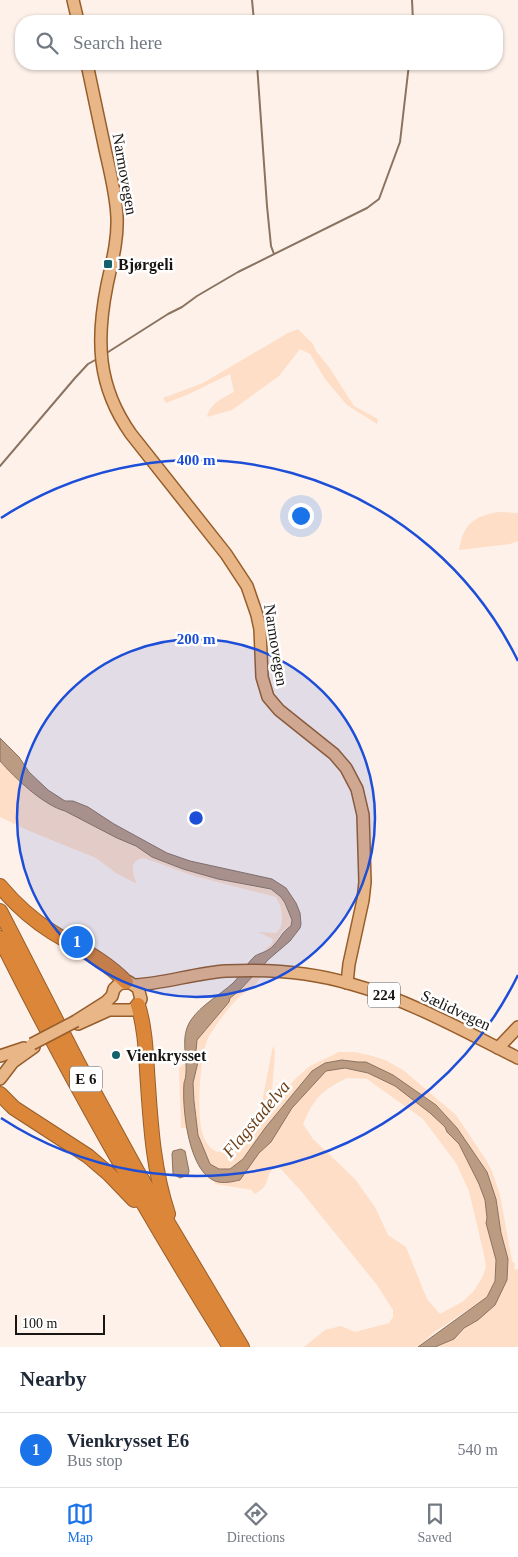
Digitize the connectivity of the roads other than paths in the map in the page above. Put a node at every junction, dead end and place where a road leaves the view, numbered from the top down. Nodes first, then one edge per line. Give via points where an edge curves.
1 (73, 0) edge
2 (77, 15) edge
3 (88, 70) edge
4 (0, 886) edge
5 (0, 911) edge
6 (0, 938) edge
7 (341, 981) junction
8 (165, 982) junction
9 (131, 983) junction
10 (112, 996) junction
11 (139, 1002) junction
12 (119, 1009) junction
13 (77, 1022) junction
14 (518, 1028) edge
15 (33, 1045) junction
16 (508, 1053) edge
17 (0, 1056) edge
18 (3, 1075) edge
19 (0, 1094) edge
20 (144, 1208) junction
21 (179, 1243) junction
22 (230, 1347) edge
23 (242, 1347) edge

1 - 2 main road
3 - 7 main road, Narmovegen via 117,216 116,243 101,320 100,349 108,391 122,421 226,554 247,586 260,629 262,677 268,697 279,710 334,754 354,784 362,815 363,900
4 - 9 highway via 34,919
5 - 21 highway, E 6 via 94,1092
6 - 20 highway, E 6
7 - 8 main road, Sælidvegen / 224 via 237,971 207,973
7 - 16 main road, Sælidvegen / 224 via 397,1000
8 - 9 main road, 224
8 - 11 main road, 224 via 150,990
9 - 10 main road, 224 via 116,986
9 - 11 main road via 140,991
10 - 12 main road
10 - 13 main road, 224
11 - 12 main road, 224 via 128,1011
11 - 21 highway, E 6 via 154,1157 165,1204
12 - 13 main road, 224
13 - 15 main road, 224, bridge
14 - 16 main road
15 - 17 main road, 224
15 - 18 main road, 224
17 - 18 main road, 224 via 6,1064
19 - 20 highway, E 6 via 20,1112 88,1156
20 - 22 highway, E 6
21 - 23 highway, E 6

